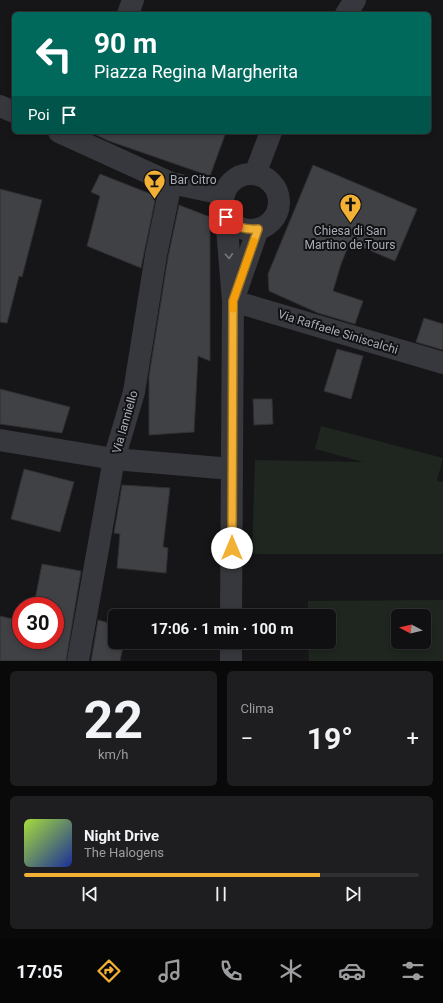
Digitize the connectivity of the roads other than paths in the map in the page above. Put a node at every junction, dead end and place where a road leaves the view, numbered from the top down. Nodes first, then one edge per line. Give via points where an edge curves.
1 (133, 0) edge
2 (355, 0) edge
3 (129, 12) edge
4 (347, 12) edge
5 (0, 106) edge
6 (12, 111) edge
7 (68, 134) edge
8 (270, 134) edge
9 (87, 138) edge
10 (255, 174) junction
11 (171, 183) junction
12 (223, 194) junction
13 (226, 217) junction
14 (258, 229) junction
15 (233, 301) junction
16 (443, 363) edge
17 (0, 440) edge
18 (114, 459) junction
19 (232, 469) junction
20 (231, 609) edge
21 (231, 649) edge
22 (78, 661) edge
23 (231, 661) edge

1 - 3 street
2 - 4 street
5 - 6 street
7 - 9 street
8 - 10 street
9 - 11 street
10 - 12 street via 239,176 232,180
10 - 14 street via 265,177 272,183 279,200 274,219
11 - 12 street
11 - 18 street, Via Ianniello via 156,255 134,392
12 - 13 street via 222,202
13 - 14 street via 240,228
13 -> 15 street
14 - 15 street
15 - 16 street, Via Raffaele Siniscalchi
15 - 19 street
17 - 18 street
18 - 19 street
18 - 22 street, Via Ianniello
19 - 20 street
21 - 23 street

